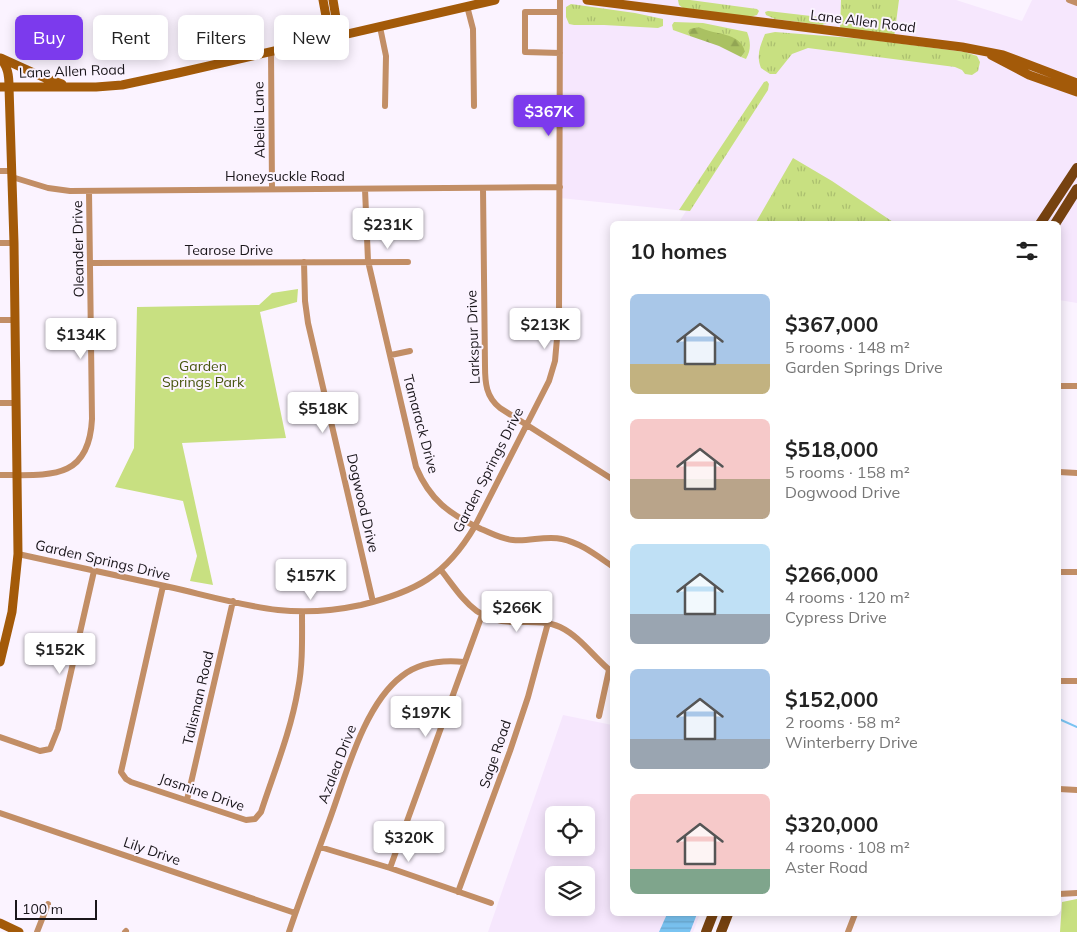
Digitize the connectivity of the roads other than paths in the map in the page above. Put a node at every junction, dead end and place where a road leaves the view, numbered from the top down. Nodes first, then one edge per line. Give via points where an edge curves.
1 (323, 0) edge
2 (334, 0) edge
3 (495, 0) edge
4 (560, 0) edge
5 (587, 0) edge
6 (1068, 0) edge
7 (1077, 3) edge
8 (466, 6) junction
9 (560, 12) junction
10 (326, 15) edge
11 (336, 15) edge
12 (380, 27) junction
13 (349, 34) edge
14 (274, 51) edge
15 (271, 52) junction
16 (560, 53) junction
17 (987, 53) junction
18 (0, 58) edge
19 (1077, 83) edge
20 (5, 87) edge
21 (70, 87) junction
22 (1077, 92) edge
23 (385, 106) dead end
24 (474, 106) dead end
25 (1077, 168) edge
26 (0, 171) edge
27 (12, 174) junction
28 (560, 187) junction
29 (365, 188) junction
30 (483, 188) junction
31 (272, 189) junction
32 (1077, 189) edge
33 (89, 191) junction
34 (1042, 221) edge
35 (1056, 221) edge
36 (0, 243) edge
37 (14, 243) junction
38 (368, 260) junction
39 (304, 262) junction
40 (408, 262) dead end
41 (90, 263) junction
42 (0, 320) edge
43 (14, 320) junction
44 (410, 351) dead end
45 (391, 355) junction
46 (1061, 386) edge
47 (1077, 386) edge
48 (0, 403) edge
49 (16, 403) junction
50 (526, 424) junction
51 (1061, 472) edge
52 (1077, 473) edge
53 (0, 475) edge
54 (16, 475) junction
55 (610, 478) edge
56 (475, 526) junction
57 (18, 554) junction
58 (610, 565) edge
59 (441, 570) junction
60 (94, 571) junction
61 (1061, 572) edge
62 (1077, 572) edge
63 (163, 586) junction
64 (233, 601) junction
65 (373, 602) junction
66 (302, 612) junction
67 (482, 615) junction
68 (548, 623) junction
69 (0, 661) edge
70 (464, 662) junction
71 (610, 670) edge
72 (610, 675) edge
73 (1061, 681) edge
74 (1077, 681) edge
75 (599, 716) dead end
76 (0, 737) edge
77 (1061, 789) edge
78 (1077, 790) edge
79 (187, 800) junction
80 (0, 813) edge
81 (320, 847) junction
82 (390, 868) junction
83 (458, 892) junction
84 (1077, 893) edge
85 (1061, 894) edge
86 (491, 903) dead end
87 (48, 904) dead end
88 (295, 913) junction
89 (712, 916) edge
90 (727, 916) edge
91 (854, 916) edge
92 (0, 923) edge
93 (19, 932) edge
94 (37, 932) edge
95 (289, 932) edge
96 (706, 932) edge
97 (721, 932) edge
98 (848, 932) edge

1 - 10 main road
2 - 11 main road
3 - 8 main road, Lane Allen Road
4 - 9 street, Garden Springs Drive
5 - 17 main road, Lane Allen Road via 962,47
6 - 7 street
8 - 12 main road, Lane Allen Road
8 - 24 street via 473,30
9 - 16 street, Garden Springs Drive
9 - 16 street via 525,12 525,52
12 - 13 main road, Lane Allen Road
12 - 23 street via 386,56
14 - 15 main road, Lane Allen Road
15 - 21 main road, Lane Allen Road via 122,85
15 - 31 street, Abelia Lane
16 - 28 street, Garden Springs Drive
17 - 19 main road, Lane Allen Road
17 - 22 main road, Lane Allen Road via 1029,74
18 - 20 main road via 8,70
18 - 21 main road
20 - 21 main road, Lane Allen Road
20 - 27 main road
25 - 34 main road
26 - 27 street, Honeysuckle Road
27 - 33 street, Honeysuckle Road via 48,188
27 - 37 main road
28 - 30 street, Honeysuckle Road
28 - 50 street, Garden Springs Drive via 559,325 554,361 548,381
29 - 30 street, Honeysuckle Road
29 - 31 street, Honeysuckle Road
29 - 38 street, Tamarack Drive
30 - 50 street, Larkspur Drive via 486,389 494,403
31 - 33 street, Honeysuckle Road
32 - 35 main road
33 - 41 street, Oleander Drive
36 - 37 street
37 - 43 main road
38 - 39 street, Tearose Drive
38 - 40 street, Tearose Drive
38 - 45 street, Tamarack Drive
39 - 41 street, Tearose Drive
39 - 65 street, Dogwood Drive via 308,323
41 - 54 street, Oleander Drive via 90,442 82,455 66,469 57,473
42 - 43 street
43 - 49 main road
44 - 45 street
45 - 56 street, Tamarack Drive via 421,479 443,508
46 - 47 street
48 - 49 street
49 - 54 main road
50 - 55 street, Larkspur Drive
50 - 56 street, Garden Springs Drive
51 - 52 street
53 - 54 street, Oleander Drive
54 - 57 main road
56 - 58 street, Tamarack Drive via 513,540 562,539 583,547
56 - 59 street, Garden Springs Drive via 462,547
57 - 60 street, Garden Springs Drive
57 - 69 main road via 12,612
59 - 65 street, Garden Springs Drive via 408,591
59 - 67 street via 463,598
60 - 63 street, Garden Springs Drive
60 - 76 street via 53,745 44,751
61 - 62 street
63 - 64 street, Garden Springs Drive
63 - 79 street, Jasmine Drive via 121,772 131,782
64 - 66 street, Garden Springs Drive
64 - 79 street, Talisman Road
65 - 66 street, Garden Springs Drive
66 - 79 street, Jasmine Drive via 301,670 296,699 259,816 246,820
67 - 68 street via 502,622
67 - 70 street
68 - 71 street via 572,635
68 - 83 street, Sage Road via 510,751
70 - 81 street, Azalea Drive via 436,662 417,668 402,676 385,693 360,738
70 - 82 street
72 - 75 street
73 - 74 street
77 - 78 street
80 - 88 street, Lily Drive
81 - 82 street
81 - 88 street, Azalea Drive
82 - 83 street
83 - 86 street
84 - 85 street
87 - 94 street
88 - 95 street, Azalea Drive
89 - 96 main road
90 - 97 main road
91 - 98 street
92 - 93 main road

